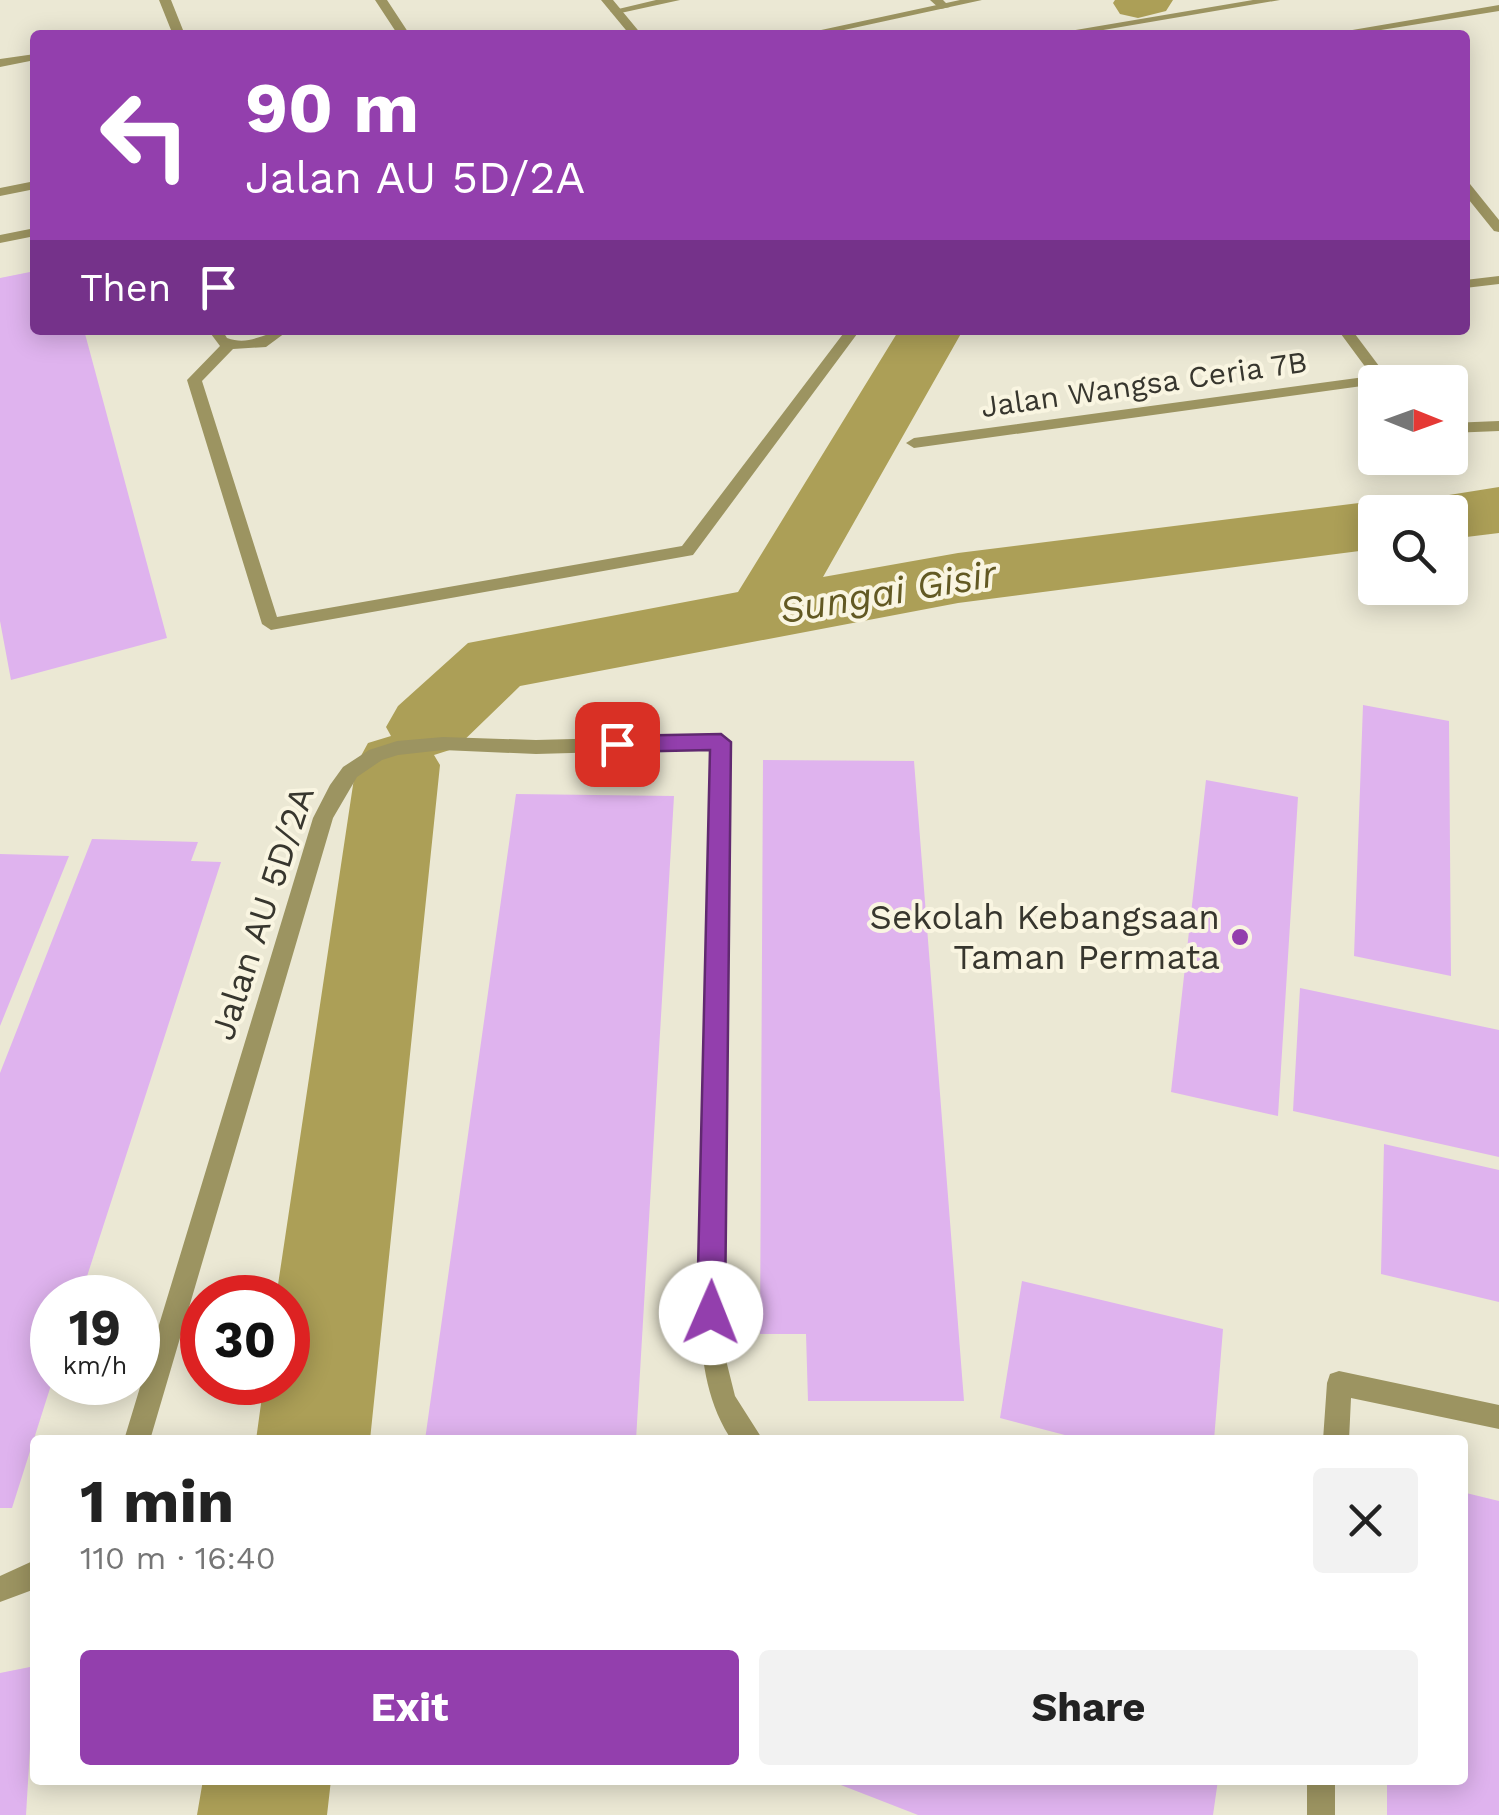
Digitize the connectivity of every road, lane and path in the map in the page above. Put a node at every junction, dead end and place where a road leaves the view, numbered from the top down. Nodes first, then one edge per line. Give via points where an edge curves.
1 (165, 0) edge
2 (381, 0) edge
3 (607, 0) edge
4 (674, 0) edge
5 (976, 0) edge
6 (1274, 0) edge
7 (940, 4) edge
8 (1498, 9) edge
9 (616, 11) junction
10 (177, 30) edge
11 (401, 30) edge
12 (632, 30) edge
13 (826, 30) edge
14 (1084, 30) edge
15 (1366, 30) edge
16 (30, 58) edge
17 (0, 63) edge
18 (30, 186) edge
19 (0, 192) edge
20 (1470, 194) edge
21 (1499, 228) edge
22 (30, 233) edge
23 (0, 239) edge
24 (1499, 280) edge
25 (1470, 283) edge
26 (215, 335) edge
27 (275, 335) edge
28 (849, 335) edge
29 (1349, 335) edge
30 (1371, 365) edge
31 (1358, 384) edge
32 (1499, 426) edge
33 (1468, 427) edge
34 (914, 444) dead end
35 (1499, 1417) edge
36 (138, 1435) edge
37 (744, 1435) edge
38 (1336, 1435) edge
39 (30, 1577) edge
40 (0, 1588) edge
41 (1322, 1785) edge
42 (1320, 1815) edge

1 - 10 street
2 - 11 street
3 - 9 street
4 - 9 street
5 - 7 street
6 - 14 street
7 - 13 street
8 - 15 street
9 - 12 street
16 - 17 street
18 - 19 street
20 - 21 street
22 - 23 street
24 - 25 street
26 - 27 street via 262,344
26 - 28 street via 194,380 271,624 687,551
29 - 30 street
31 - 34 street, Jalan Wangsa Ceria 7B
32 - 33 street
35 - 38 street via 1339,1382
36 - 37 street, Jalan AU 5D/2A via 323,818 339,784 358,765 395,750 440,744 721,742 711,1313 716,1378 733,1425
39 - 40 street
41 - 42 street

